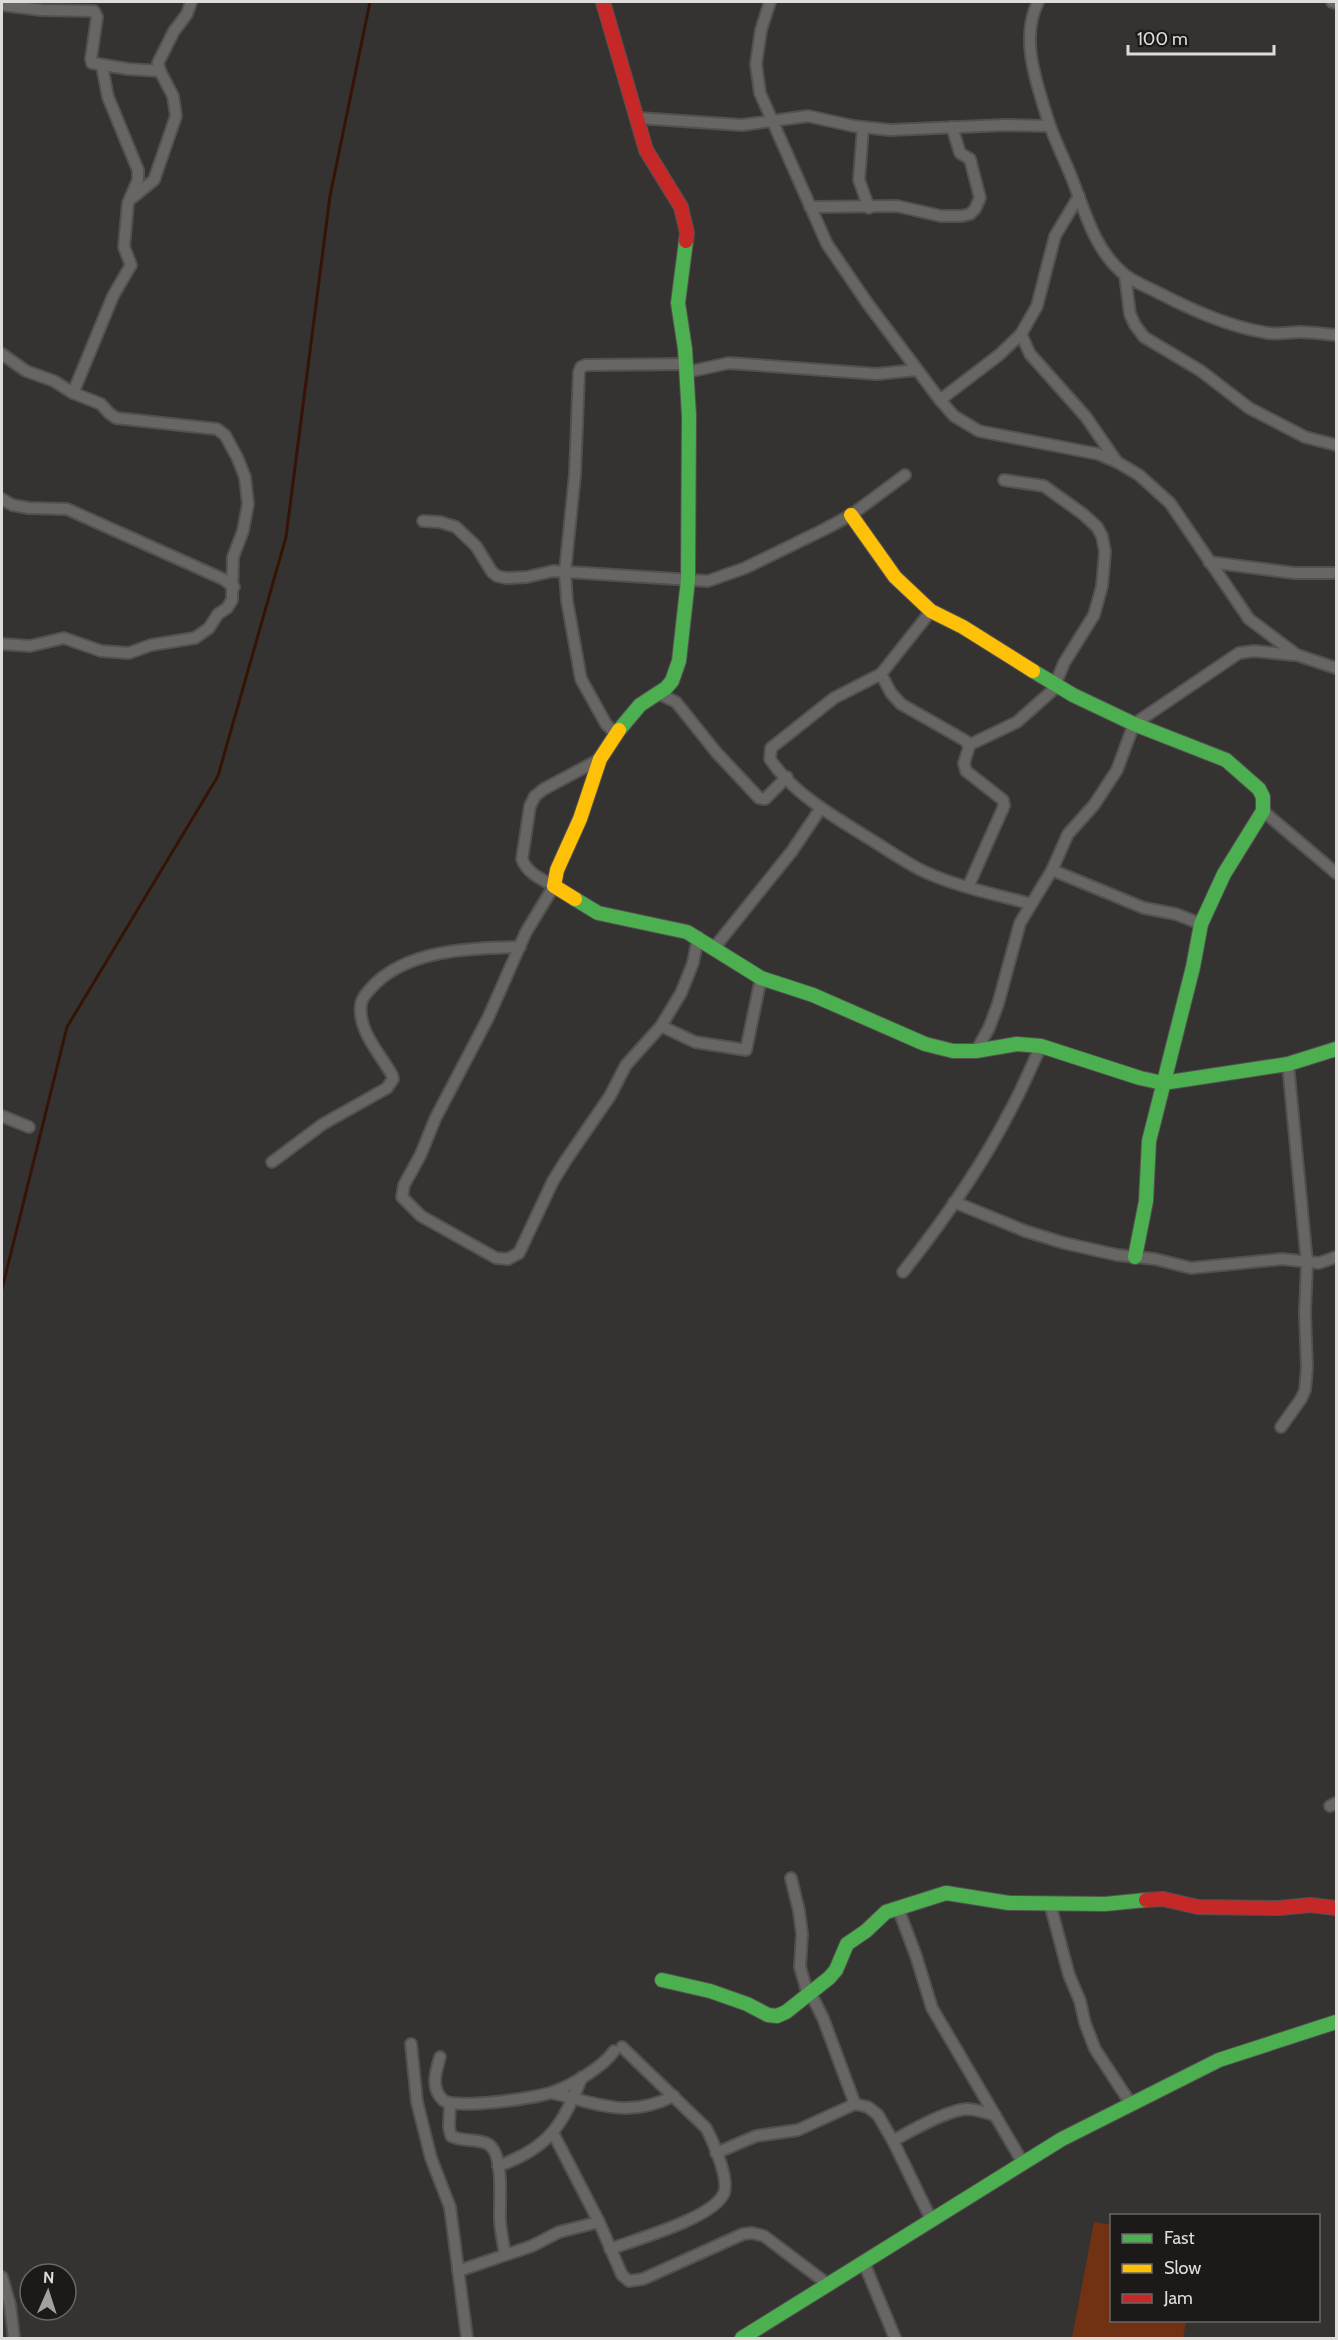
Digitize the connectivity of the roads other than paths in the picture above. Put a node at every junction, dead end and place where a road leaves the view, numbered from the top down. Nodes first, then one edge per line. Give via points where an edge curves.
1 (190, 2) edge
2 (603, 2) edge
3 (770, 2) edge
4 (1038, 2) edge
5 (2, 5) edge
6 (102, 66) junction
7 (160, 71) junction
8 (638, 118) junction
9 (774, 122) junction
10 (1050, 126) junction
11 (863, 127) junction
12 (951, 127) junction
13 (1079, 196) junction
14 (128, 203) junction
15 (810, 207) junction
16 (869, 208) junction
17 (1125, 275) junction
18 (1021, 334) junction
19 (1336, 335) edge
20 (2, 354) edge
21 (686, 368) junction
22 (916, 370) junction
23 (73, 393) junction
24 (940, 400) junction
25 (1336, 446) edge
26 (1117, 462) junction
27 (905, 475) dead end
28 (1004, 480) dead end
29 (2, 499) edge
30 (851, 515) junction
31 (423, 521) dead end
32 (1209, 562) junction
33 (565, 572) junction
34 (1336, 573) edge
35 (688, 580) junction
36 (234, 587) junction
37 (931, 611) junction
38 (2, 644) edge
39 (1297, 655) junction
40 (1336, 668) edge
41 (881, 674) junction
42 (1056, 685) junction
43 (659, 694) junction
44 (1134, 724) junction
45 (616, 734) junction
46 (969, 745) junction
47 (600, 759) junction
48 (787, 777) junction
49 (821, 808) junction
50 (1263, 811) junction
51 (1052, 870) junction
52 (1336, 873) edge
53 (554, 886) junction
54 (968, 887) junction
55 (1030, 904) junction
56 (1201, 924) junction
57 (698, 937) junction
58 (520, 947) junction
59 (714, 948) junction
60 (761, 978) junction
61 (660, 1026) junction
62 (1041, 1046) junction
63 (1336, 1049) edge
64 (976, 1051) junction
65 (1288, 1064) junction
66 (1163, 1083) junction
67 (2, 1116) edge
68 (29, 1127) dead end
69 (272, 1162) dead end
70 (954, 1202) junction
71 (1135, 1257) junction
72 (1336, 1257) edge
73 (1307, 1263) junction
74 (903, 1272) dead end
75 (1281, 1427) dead end
76 (791, 1878) dead end
77 (1050, 1904) junction
78 (898, 1908) junction
79 (1336, 1908) edge
80 (662, 1980) dead end
81 (809, 1993) junction
82 (1336, 2022) edge
83 (411, 2044) dead end
84 (440, 2056) dead end
85 (582, 2077) junction
86 (552, 2092) junction
87 (674, 2096) junction
88 (572, 2098) junction
89 (450, 2104) junction
90 (855, 2104) junction
91 (1131, 2104) junction
92 (995, 2115) junction
93 (554, 2133) junction
94 (893, 2140) junction
95 (716, 2153) junction
96 (1023, 2163) junction
97 (498, 2166) junction
98 (932, 2219) junction
99 (599, 2222) junction
100 (610, 2249) junction
101 (505, 2254) junction
102 (864, 2263) junction
103 (458, 2271) junction
104 (2, 2277) edge
105 (829, 2285) junction
106 (14, 2338) edge
107 (467, 2338) edge
108 (744, 2338) edge
109 (896, 2338) edge

1 - 7 street via 187,14 159,60
2 - 8 street
3 - 9 street via 756,64 760,93
4 - 10 street via 1031,23 1032,61
5 - 6 street via 94,11 97,17 91,61
6 - 7 street
6 - 14 street via 108,97 138,170
7 - 14 street via 173,96 176,116 154,180
8 - 9 street via 726,126
8 - 21 street via 646,150 685,220 687,234 678,303
9 - 11 street via 808,116
9 - 15 street
10 - 12 street
10 - 13 street
11 - 12 street
11 - 16 street via 858,180
12 - 16 street via 960,153 970,159 980,198 970,214 940,216 897,206
13 - 17 street via 1092,232
13 - 18 street via 1055,236 1037,306
14 - 23 street via 124,247 131,265 113,296
15 - 16 street
15 - 22 street via 827,244
17 - 19 street via 1210,317 1268,333
17 - 25 street via 1130,314 1144,337 1201,371 1249,408 1305,437
18 - 24 street
18 - 26 street via 1030,354 1086,417
20 - 23 street via 26,371
21 - 22 street via 729,363 877,374
21 - 33 street via 586,365 579,369 575,474
21 - 35 street
22 - 24 street
23 - 36 street via 101,404 116,418 217,429 225,435 245,477 248,504 233,557
24 - 26 street via 954,416 979,431 1079,450
26 - 32 street via 1139,475 1170,503
27 - 30 street
28 - 42 street via 1031,483 1054,492 1083,513 1102,536 1104,559 1098,604 1064,663
29 - 36 street via 29,508 67,509
30 - 35 street via 744,568 708,581
30 - 37 street via 896,577
31 - 33 street via 456,528 476,546 497,576 516,578
32 - 34 street via 1294,573
32 - 39 street via 1249,619
33 - 35 street
33 - 45 street via 581,679
35 - 43 street via 680,661 672,681
36 - 38 street via 231,604 195,638 129,652 101,651 64,638 30,646
37 - 41 street
37 - 42 street
39 - 40 street
39 - 44 street via 1239,653
41 - 46 street via 901,704
41 - 48 street via 834,699 771,748 770,759
42 - 44 street
42 - 46 street via 1025,717
43 - 45 street via 640,705
43 - 48 street via 676,702 759,798 765,800
44 - 50 street via 1226,760 1259,789
44 - 51 street via 1116,770 1094,805 1068,834
45 - 47 street
46 - 54 street via 966,771 1001,796 1004,807
47 - 53 street
47 - 53 street via 543,789 530,806 522,859 534,875
48 - 49 street
49 - 54 street via 924,871
49 - 59 street
50 - 52 street
50 - 56 street via 1224,874
51 - 55 street
51 - 56 street via 1144,908 1181,915
53 - 57 street via 598,913 675,928
53 - 58 street
54 - 55 street
55 - 64 street via 1016,933 998,1004
56 - 66 street
57 - 59 street
57 - 61 street via 688,979
58 - 61 street via 402,1193 421,1216 475,1248 496,1258 519,1253 566,1160 610,1096 626,1065
58 - 69 street via 448,952 405,965 378,981 362,1000 362,1012 370,1040 392,1075 391,1083 323,1124
59 - 60 street
60 - 61 street via 746,1050 695,1042
60 - 64 street via 813,995 925,1044 953,1051
62 - 64 street via 1003,1045
62 - 66 street
62 - 70 street via 1011,1111
63 - 65 street
65 - 66 street
65 - 73 street
66 - 71 street via 1149,1141 1146,1201
67 - 68 street
70 - 71 street via 1064,1243
70 - 74 street
71 - 73 street via 1195,1268 1282,1259
72 - 73 street
73 - 75 street via 1307,1379 1301,1399
76 - 81 street via 802,1934 800,1966
77 - 78 street via 1009,1903 946,1893
77 - 79 street via 1162,1899 1198,1907
77 - 91 street via 1095,2049
78 - 81 street via 886,1912 848,1944 836,1970
78 - 92 street via 932,2008
80 - 81 street via 710,1991 777,2016
81 - 90 street via 823,2018
82 - 91 street via 1219,2060
83 - 103 street via 417,2102 430,2158 450,2207
84 - 89 street via 435,2082 443,2100
85 - 86 street
85 - 87 street via 618,2049
85 - 88 street
86 - 88 street
86 - 89 street via 481,2104
87 - 88 street via 638,2108 604,2107
87 - 95 street via 706,2128
88 - 93 street
89 - 97 street via 451,2136 488,2144
90 - 94 street via 874,2111
90 - 95 street via 798,2130 756,2136
91 - 96 street
92 - 94 street via 960,2110
92 - 96 street
93 - 97 street via 519,2159
93 - 99 street
94 - 98 street
95 - 100 street via 725,2183 720,2199 688,2222
96 - 98 street
97 - 101 street
98 - 102 street
99 - 100 street
99 - 101 street via 559,2232
100 - 105 street via 622,2274 635,2281 752,2233 764,2236
101 - 103 street
102 - 105 street
102 - 109 street
103 - 107 street
104 - 106 street
105 - 108 street

